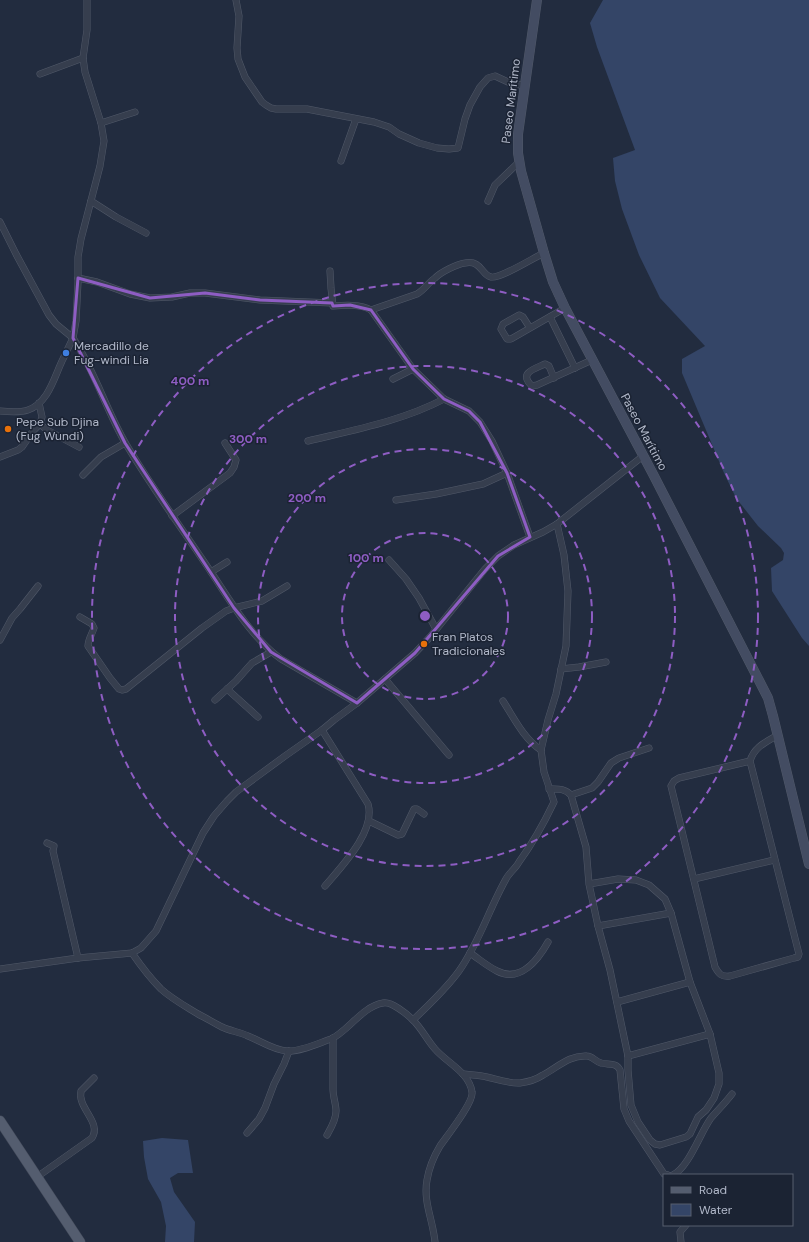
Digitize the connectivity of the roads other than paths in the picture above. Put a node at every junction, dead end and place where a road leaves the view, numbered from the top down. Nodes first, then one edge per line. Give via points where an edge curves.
1 (87, 0) edge
2 (236, 0) edge
3 (537, 0) edge
4 (83, 58) junction
5 (40, 74) dead end
6 (524, 86) junction
7 (135, 112) dead end
8 (356, 119) junction
9 (101, 124) junction
10 (341, 161) dead end
11 (519, 162) junction
12 (91, 201) junction
13 (488, 201) dead end
14 (0, 222) edge
15 (146, 232) dead end
16 (544, 253) junction
17 (330, 272) dead end
18 (78, 278) junction
19 (332, 303) junction
20 (565, 308) junction
21 (371, 310) junction
22 (550, 317) junction
23 (530, 328) junction
24 (73, 338) junction
25 (592, 360) junction
26 (575, 368) junction
27 (413, 370) junction
28 (554, 378) junction
29 (393, 379) dead end
30 (444, 399) junction
31 (39, 403) junction
32 (0, 411) edge
33 (40, 424) junction
34 (308, 441) dead end
35 (126, 443) junction
36 (225, 443) dead end
37 (79, 447) dead end
38 (643, 456) junction
39 (0, 457) edge
40 (507, 474) junction
41 (82, 475) dead end
42 (396, 500) dead end
43 (172, 516) junction
44 (557, 524) junction
45 (530, 537) junction
46 (389, 560) dead end
47 (226, 562) dead end
48 (211, 572) junction
49 (38, 586) dead end
50 (287, 586) dead end
51 (234, 608) junction
52 (80, 617) dead end
53 (436, 629) junction
54 (0, 640) edge
55 (271, 652) junction
56 (606, 662) dead end
57 (562, 669) junction
58 (385, 679) junction
59 (227, 688) junction
60 (215, 700) dead end
61 (503, 701) dead end
62 (356, 703) junction
63 (258, 717) dead end
64 (322, 730) junction
65 (778, 735) junction
66 (649, 748) dead end
67 (541, 750) junction
68 (449, 755) dead end
69 (750, 762) junction
70 (549, 789) junction
71 (571, 795) junction
72 (424, 814) dead end
73 (369, 821) junction
74 (47, 843) dead end
75 (774, 860) junction
76 (809, 864) edge
77 (694, 879) junction
78 (590, 884) junction
79 (325, 886) dead end
80 (671, 913) junction
81 (598, 926) junction
82 (548, 942) dead end
83 (470, 953) junction
84 (132, 954) junction
85 (78, 958) junction
86 (0, 969) edge
87 (690, 982) junction
88 (617, 1002) junction
89 (413, 1020) junction
90 (710, 1034) junction
91 (333, 1038) junction
92 (289, 1051) junction
93 (628, 1056) junction
94 (463, 1074) junction
95 (94, 1078) dead end
96 (732, 1094) dead end
97 (0, 1121) edge
98 (247, 1133) dead end
99 (327, 1135) dead end
100 (664, 1174) edge
101 (676, 1174) edge
102 (37, 1177) junction
103 (685, 1226) edge
104 (80, 1242) edge
105 (435, 1242) edge
106 (681, 1242) edge

1 - 4 street
2 - 8 street via 239,16 238,59 245,77 262,102 276,109 307,109
3 - 6 main road, Paseo Marítimo
4 - 5 street
4 - 9 street
6 - 8 street via 495,76 488,78 480,87 464,119 458,148 437,148 419,143 389,127
6 - 11 main road, Paseo Marítimo via 518,134
7 - 9 street
8 - 10 street
9 - 12 street via 104,141
11 - 13 street via 495,185
11 - 16 main road, Paseo Marítimo
12 - 15 street
12 - 18 street via 78,257
14 - 24 street via 49,315
16 - 20 main road, Paseo Marítimo
16 - 21 street via 496,277 489,277 473,263 465,263 446,270 417,294
17 - 19 street
18 - 19 street via 150,298 205,293 260,300
18 - 24 street
19 - 21 street via 333,306 350,305
20 - 22 street
20 - 25 main road, Paseo Marítimo
21 - 27 street
22 - 23 street
22 - 26 street
23 - 23 street via 509,339 501,329 503,324 519,315
24 - 31 street via 51,388
24 - 35 street via 83,353
25 - 26 street
25 - 38 main road, Paseo Marítimo
26 - 28 street
27 - 29 street
27 - 30 street
28 - 28 street via 532,386 526,376 529,371 545,364
30 - 34 street via 392,420
30 - 40 street via 469,411 480,422
31 - 32 street via 28,410
31 - 33 street via 42,418
33 - 37 street
33 - 39 street via 22,447
35 - 41 street via 101,457
35 - 43 street
36 - 43 street via 236,460 230,473
38 - 44 street
38 - 65 main road, Paseo Marítimo via 768,698
40 - 42 street via 483,484
40 - 45 street
43 - 48 street
44 - 45 street
44 - 57 street via 568,591 566,646
45 - 53 street via 498,556
46 - 53 street via 406,579
47 - 48 street
48 - 51 street
49 - 54 street via 12,618
50 - 51 street via 262,601
51 - 52 street via 202,628 136,682 122,690 110,678 88,646 94,628
51 - 55 street
53 - 58 street via 415,653
55 - 59 street via 252,663
55 - 62 street
56 - 57 street
57 - 67 street
58 - 62 street
58 - 68 street
59 - 60 street
59 - 63 street
61 - 67 street via 533,745
62 - 64 street
64 - 73 street via 368,804
64 - 84 street via 236,792 220,808 203,833 156,931
65 - 69 street via 759,746 752,754
65 - 76 main road, Paseo Marítimo
66 - 71 street via 619,758 611,763 592,788
67 - 70 street
69 - 75 street
69 - 77 street via 679,778 671,786
70 - 71 street via 562,789
70 - 83 street via 554,802 529,848 506,877
71 - 78 street via 586,847
72 - 73 street via 414,809 402,834 398,835
73 - 79 street via 355,849
74 - 85 street via 54,846
75 - 77 street
75 - 77 street via 798,957 730,976 719,974 715,967
78 - 80 street via 618,879 636,880 648,885 664,899
78 - 81 street
80 - 81 street
80 - 87 street
81 - 88 street
82 - 83 street via 532,965 516,974 497,971
83 - 89 street via 452,981
84 - 85 street
84 - 92 street via 146,973 173,999 223,1028
85 - 86 street
87 - 88 street
87 - 90 street
88 - 93 street
89 - 91 street via 395,1006 383,1003 364,1012
89 - 94 street via 436,1050
90 - 93 street
90 - 93 street via 719,1073 719,1084 714,1098 698,1117 690,1134 660,1145 650,1140 631,1105
91 - 92 street
91 - 99 street via 332,1089 336,1117
92 - 98 street via 265,1108
94 - 100 street via 518,1083 543,1075 572,1057 589,1056 601,1063 619,1067 624,1109 629,1121
94 - 105 street via 472,1092 470,1102 433,1159 426,1180 425,1199
95 - 102 street via 80,1092 87,1114 94,1125 92,1138
96 - 101 street via 712,1118 686,1163
97 - 102 main road
102 - 104 main road
103 - 106 street via 680,1232

